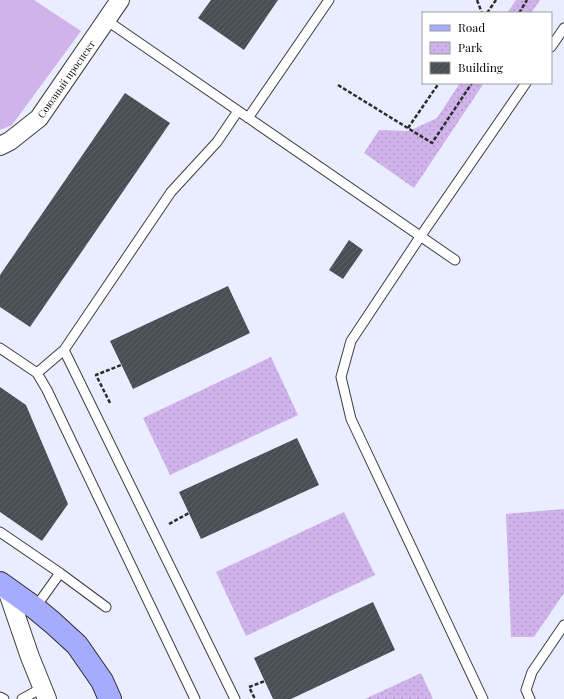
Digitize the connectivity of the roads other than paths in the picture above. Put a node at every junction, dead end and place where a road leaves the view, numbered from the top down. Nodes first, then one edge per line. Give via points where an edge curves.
1 (120, 0) edge
2 (329, 0) edge
3 (106, 20) junction
4 (564, 28) edge
5 (552, 45) edge
6 (525, 84) edge
7 (238, 111) junction
8 (248, 118) junction
9 (0, 146) edge
10 (420, 237) junction
11 (455, 260) dead end
12 (0, 348) edge
13 (64, 350) junction
14 (37, 373) junction
15 (0, 532) edge
16 (60, 572) junction
17 (3, 585) edge
18 (106, 606) dead end
19 (35, 608) junction
20 (564, 625) edge
21 (44, 694) edge
22 (0, 697) edge
23 (4, 699) edge
24 (22, 699) edge
25 (110, 699) edge
26 (194, 699) edge
27 (235, 699) edge
28 (483, 699) edge
29 (530, 699) edge

1 - 3 street, Союзный проспект
2 - 8 lane
3 - 7 lane
3 - 9 street, Союзный проспект via 39,118
4 - 5 lane
6 - 10 lane
7 - 8 lane
7 - 13 lane via 217,142 171,192
8 - 10 lane
10 - 11 lane
10 - 28 lane via 351,341 341,377 351,419
12 - 14 lane
13 - 14 lane
13 - 27 lane
14 - 26 lane via 48,390
15 - 16 lane
16 - 18 lane
16 - 19 lane
17 - 19 street
17 - 21 street
19 - 25 street via 77,645 102,681
20 - 29 lane via 532,672 526,690
21 - 24 lane
22 - 23 lane

